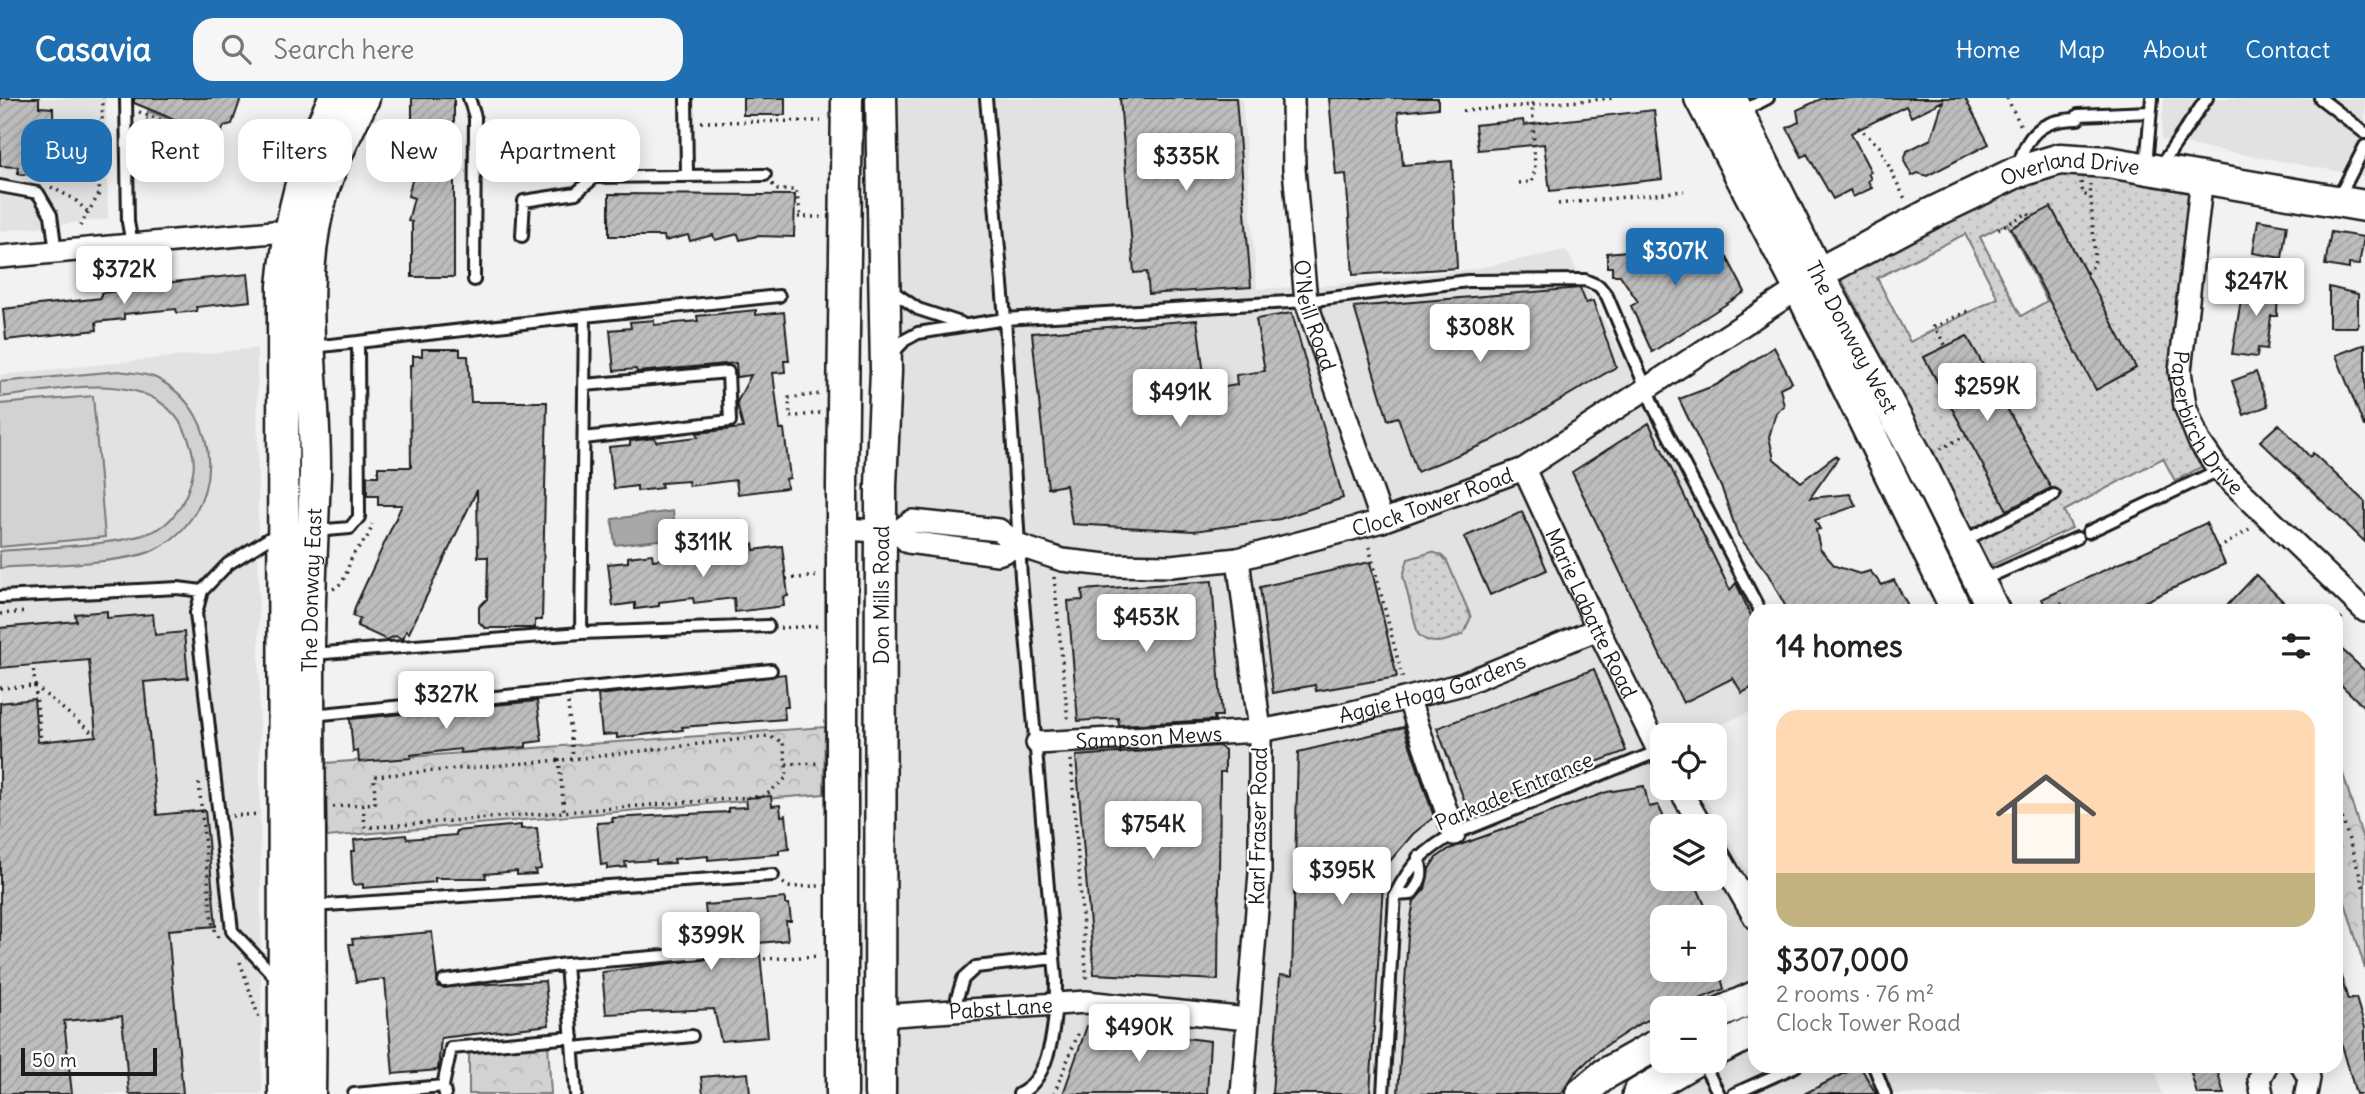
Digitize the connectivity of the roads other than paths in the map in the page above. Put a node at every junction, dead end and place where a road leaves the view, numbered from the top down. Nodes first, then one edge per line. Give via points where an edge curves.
1 (334, 98) edge
2 (364, 98) edge
3 (469, 98) edge
4 (686, 98) edge
5 (847, 98) edge
6 (881, 98) edge
7 (986, 98) edge
8 (1293, 98) edge
9 (1700, 98) edge
10 (1768, 98) edge
11 (2151, 98) edge
12 (2207, 98) edge
13 (2320, 98) edge
14 (126, 103) edge
15 (1728, 112) edge
16 (2150, 112) junction
17 (2365, 133) edge
18 (2365, 146) edge
19 (2152, 169) junction
20 (2017, 172) junction
21 (765, 175) road end
22 (687, 176) junction
23 (2202, 177) junction
24 (0, 186) edge
25 (2351, 204) edge
26 (300, 236) junction
27 (522, 236) dead end
28 (132, 244) junction
29 (56, 251) junction
30 (0, 257) edge
31 (474, 280) dead end
32 (1809, 281) junction
33 (885, 286) junction
34 (779, 296) dead end
35 (1306, 301) junction
36 (585, 316) junction
37 (1005, 319) junction
38 (963, 324) junction
39 (358, 342) junction
40 (296, 348) junction
41 (886, 362) junction
42 (584, 386) junction
43 (1647, 391) junction
44 (584, 438) junction
45 (1524, 468) junction
46 (2219, 470) junction
47 (2054, 495) dead end
48 (1382, 521) junction
49 (843, 529) junction
50 (297, 531) junction
51 (889, 531) junction
52 (2088, 532) dead end
53 (2077, 538) dead end
54 (1961, 542) junction
55 (1020, 546) junction
56 (1238, 559) junction
57 (1980, 580) junction
58 (202, 591) junction
59 (0, 597) edge
60 (1756, 604) edge
61 (1954, 604) edge
62 (1991, 604) edge
63 (2365, 611) edge
64 (768, 626) road end
65 (1598, 629) junction
66 (581, 633) junction
67 (309, 654) junction
68 (771, 670) dead end
69 (1409, 700) junction
70 (297, 716) junction
71 (1260, 731) junction
72 (1650, 733) edge
73 (1037, 743) junction
74 (1650, 759) edge
75 (1454, 834) junction
76 (1418, 857) junction
77 (1727, 870) edge
78 (774, 875) road end
79 (1395, 895) junction
80 (297, 906) junction
81 (1748, 906) edge
82 (702, 953) dead end
83 (1054, 958) junction
84 (566, 964) junction
85 (444, 981) dead end
86 (283, 985) junction
87 (957, 998) dead end
88 (1748, 1000) edge
89 (1056, 1002) junction
90 (1727, 1010) edge
91 (880, 1016) junction
92 (1247, 1019) junction
93 (1748, 1034) edge
94 (692, 1035) dead end
95 (574, 1042) junction
96 (1727, 1045) edge
97 (1650, 1049) edge
98 (1676, 1073) edge
99 (1707, 1073) edge
100 (1780, 1073) edge
101 (1877, 1073) edge
102 (2262, 1073) edge
103 (2306, 1073) edge
104 (444, 1090) edge
105 (284, 1094) edge
106 (310, 1094) edge
107 (354, 1094) edge
108 (576, 1094) edge
109 (842, 1094) edge
110 (880, 1094) edge
111 (1019, 1094) edge
112 (1242, 1094) edge
113 (1383, 1094) edge
114 (1581, 1094) edge
115 (1638, 1094) edge
116 (1719, 1094) edge
117 (1734, 1094) edge
118 (1885, 1094) edge
119 (2262, 1094) edge
120 (2306, 1094) edge

1 - 26 street, The Donway East via 306,164
2 - 26 street, The Donway East
3 - 31 lane via 475,117
4 - 22 lane
5 - 49 street, Don Mills Road
6 - 33 street, Don Mills Road
7 - 37 lane
8 - 35 street, O'Neill Road via 1294,169
9 - 15 street, The Donway West
10 - 15 lane
11 - 16 lane
12 - 19 lane
13 - 17 lane
14 - 28 lane
15 - 32 street, The Donway West
16 - 19 lane
16 - 20 lane via 2078,115 2078,120 2046,125 2022,148
18 - 25 lane
19 - 20 street, Overland Drive via 2065,159
19 - 23 street, Overland Drive
20 - 32 street, Overland Drive
21 - 22 lane
22 - 27 lane via 594,177 576,193 524,201
23 - 25 street, Overland Drive
23 - 46 street, Paperbirch Drive via 2180,371 2199,442
24 - 29 lane via 38,193 51,215
26 - 28 street via 273,232
26 - 40 street, The Donway East via 283,286
28 - 29 street
29 - 30 street
32 - 43 street, Clock Tower Road
32 - 54 street, The Donway West via 1919,460
32 - 61 street, The Donway West
33 - 38 lane via 922,311
33 - 41 street, Don Mills Road
34 - 36 lane
35 - 37 lane
35 - 43 lane via 1468,281 1585,280 1607,296
35 - 48 street, O'Neill Road
36 - 39 lane
36 - 42 lane
37 - 38 lane
37 - 55 lane
38 - 41 lane via 914,335
39 - 40 lane
39 - 50 lane via 359,517 350,528
40 - 50 street, The Donway East
41 - 51 street, Don Mills Road
42 - 44 lane
42 - 44 lane via 728,372 730,421
43 - 45 street, Clock Tower Road
43 - 60 lane
44 - 66 lane
45 - 48 street, Clock Tower Road
45 - 65 street, Marie Labatte Road
46 - 52 lane
46 - 63 street, Paperbirch Drive
47 - 54 lane
48 - 56 street, Clock Tower Road
49 - 51 street, Clock Tower Road
49 - 109 street, Don Mills Road
50 - 58 lane via 228,564
50 - 67 street, The Donway East via 310,595
50 - 70 street, The Donway East
51 - 55 street, Clock Tower Road via 912,520 999,530
51 - 91 street, Don Mills Road
53 - 57 lane
54 - 57 street, The Donway West
55 - 56 street, Clock Tower Road via 1062,560 1107,565 1171,566
55 - 73 lane
56 - 71 street, Karl Fraser Road
57 - 61 street
57 - 62 street, The Donway West
58 - 59 lane via 178,588
58 - 86 lane via 196,613 232,932
64 - 66 lane
65 - 69 street, Aggie Hogg Gardens via 1478,679
65 - 72 street, Marie Labatte Road
66 - 67 lane
67 - 70 street, The Donway East
68 - 70 lane
69 - 71 street, Aggie Hogg Gardens
69 - 75 street
70 - 80 street, The Donway East
71 - 73 street, Sampson Mews
71 - 92 street, Karl Fraser Road via 1260,873
73 - 83 lane
74 - 75 lane, Parkade Entrance
75 - 76 lane, Parkade Entrance
76 - 79 lane, Parkade Entrance
76 - 79 lane via 1423,871 1419,885 1411,894
77 - 81 street
78 - 80 lane
79 - 113 lane, Parkade Entrance
80 - 86 street, The Donway East
80 - 106 street, The Donway East
82 - 84 lane
83 - 87 lane via 976,967 963,979
83 - 89 lane
84 - 85 lane
84 - 95 lane
86 - 105 street, The Donway East
88 - 90 street
89 - 91 street, Pabst Lane
89 - 92 street, Pabst Lane
89 - 111 lane via 1041,1069 1033,1084
91 - 110 street, Don Mills Road
92 - 112 street, Karl Fraser Road
93 - 96 street
94 - 95 lane
95 - 104 lane via 451,1048
95 - 108 lane
97 - 114 street via 1605,1074
98 - 115 street
99 - 116 lane
100 - 117 lane
101 - 118 lane
102 - 119 street
103 - 120 street
104 - 107 lane

